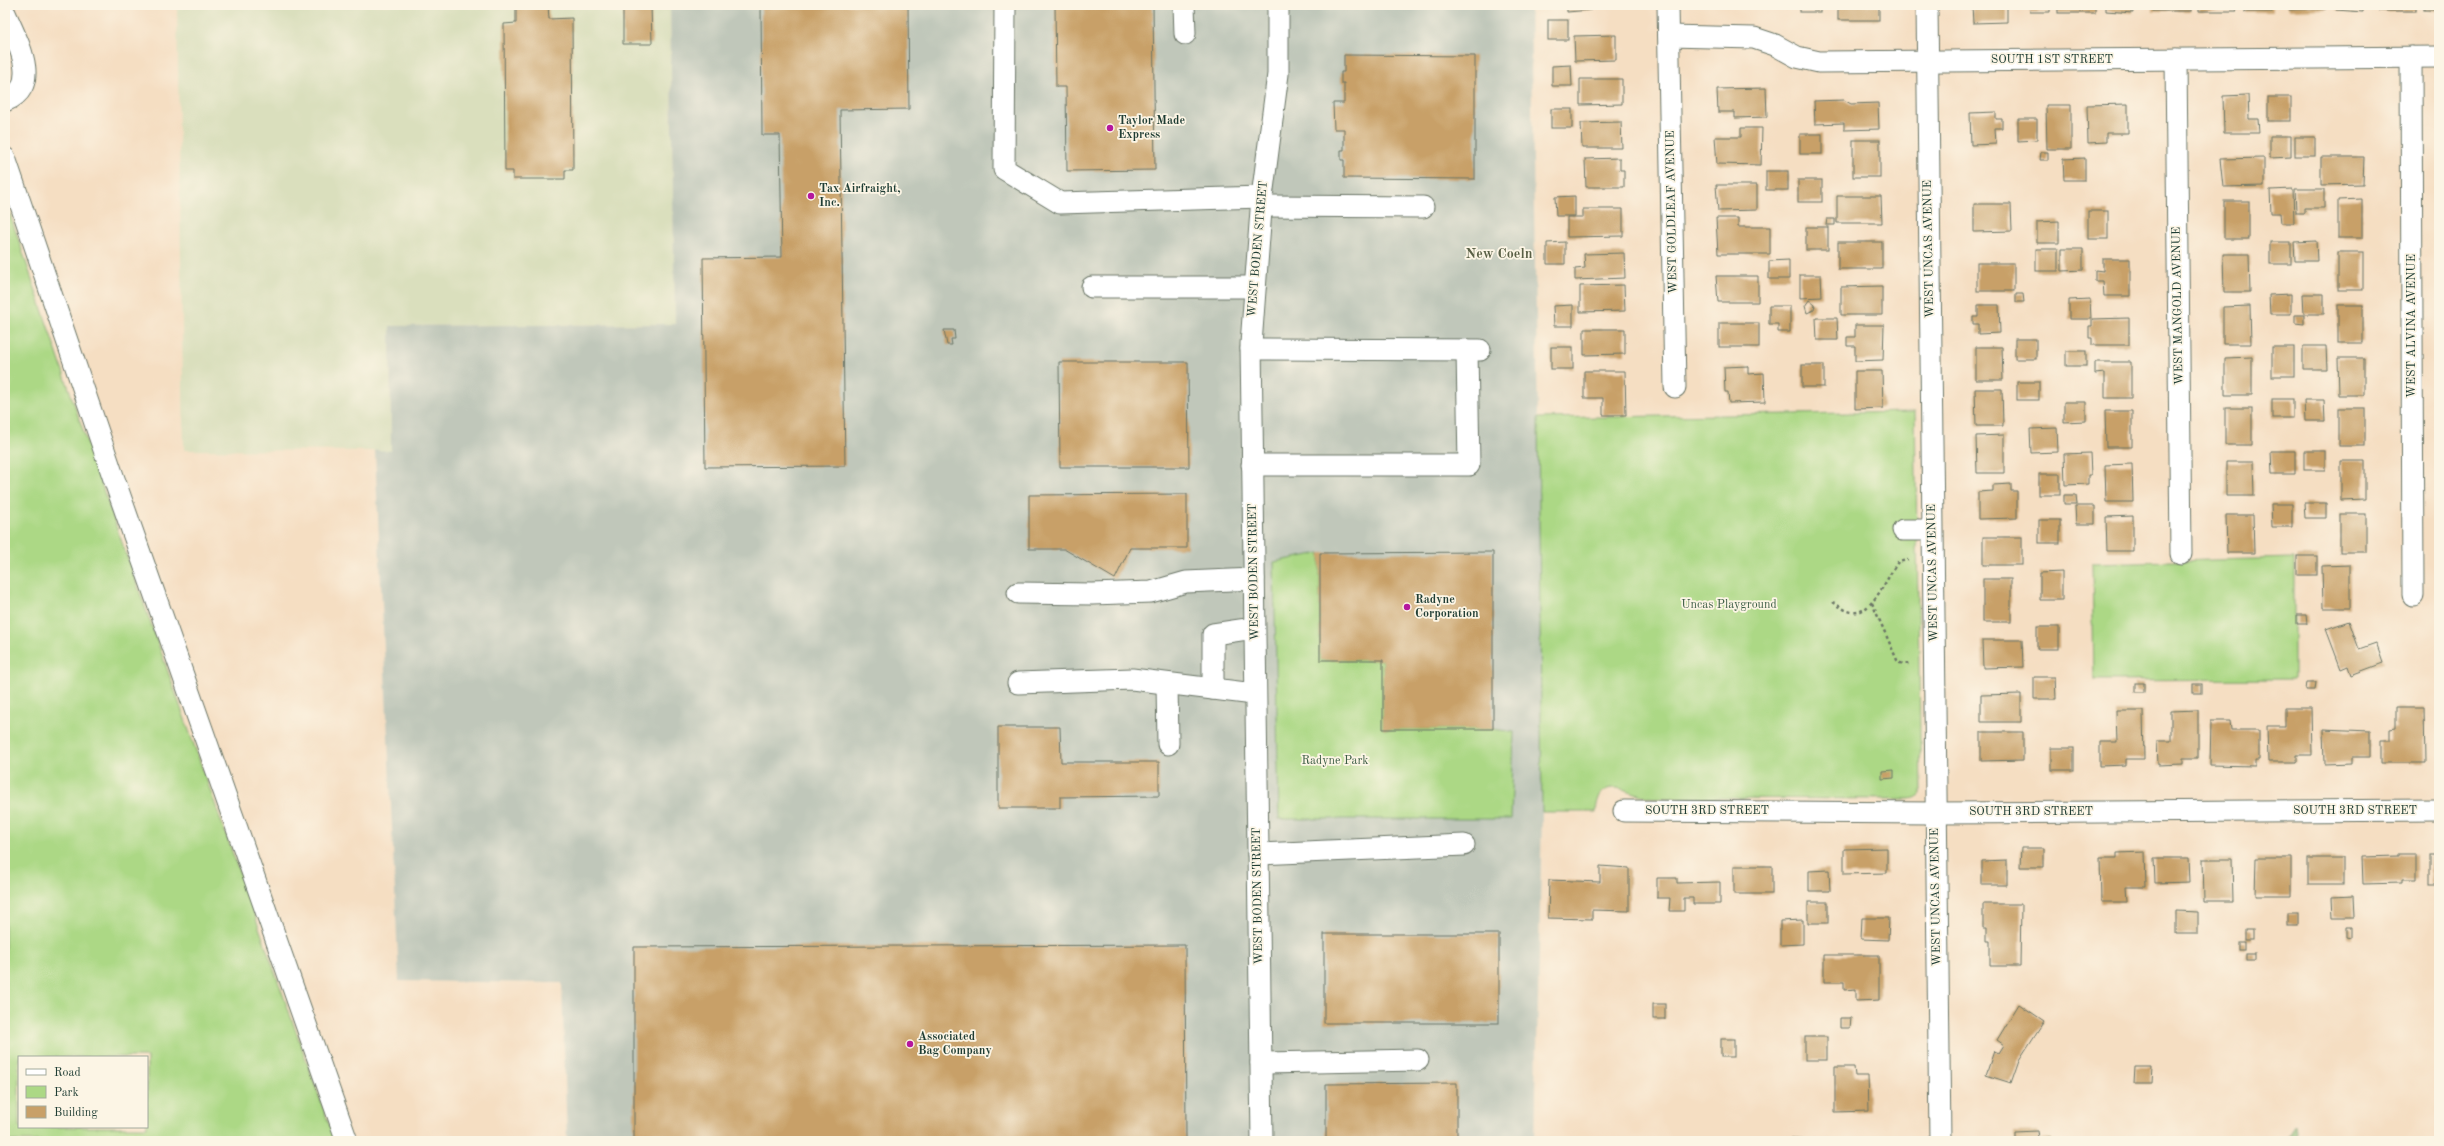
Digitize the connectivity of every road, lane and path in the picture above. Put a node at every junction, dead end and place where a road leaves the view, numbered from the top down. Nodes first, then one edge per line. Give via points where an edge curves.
1 (1005, 5) edge
2 (1184, 5) edge
3 (1278, 5) edge
4 (1668, 5) edge
5 (1927, 5) edge
6 (5, 13) edge
7 (1185, 34) dead end
8 (1669, 36) junction
9 (2411, 57) junction
10 (2439, 57) edge
11 (2176, 59) junction
12 (1927, 60) junction
13 (5, 101) edge
14 (5, 158) edge
15 (1262, 201) junction
16 (1423, 207) dead end
17 (1092, 287) dead end
18 (1255, 287) junction
19 (1251, 349) junction
20 (1675, 387) dead end
21 (1252, 465) junction
22 (1903, 530) dead end
23 (1932, 530) junction
24 (2181, 554) dead end
25 (1908, 560) dead end
26 (1254, 579) junction
27 (1018, 593) dead end
28 (2413, 594) dead end
29 (1833, 602) dead end
30 (1872, 603) junction
31 (1254, 628) junction
32 (1909, 664) dead end
33 (1018, 683) dead end
34 (1167, 684) junction
35 (1213, 689) junction
36 (1254, 694) junction
37 (1168, 744) dead end
38 (2439, 810) edge
39 (1624, 811) dead end
40 (1935, 813) junction
41 (1464, 845) dead end
42 (1258, 854) junction
43 (1418, 1060) dead end
44 (1261, 1063) junction
45 (347, 1141) edge
46 (1262, 1141) edge
47 (1940, 1141) edge

1 - 15 street via 1004,169 1060,203
2 - 7 street
3 - 15 street, WEST BODEN STREET via 1278,74
4 - 8 street, WEST GOLDLEAF AVENUE
5 - 12 street, WEST UNCAS AVENUE
6 - 13 street via 26,64 23,83 14,98
8 - 12 street, SOUTH 1ST STREET via 1754,38 1775,45 1797,57 1819,62
8 - 20 street, WEST GOLDLEAF AVENUE
9 - 10 street, SOUTH 1ST STREET
9 - 11 street, SOUTH 1ST STREET
9 - 28 street, WEST ALVINA AVENUE
11 - 12 street, SOUTH 1ST STREET
11 - 24 street, WEST MANGOLD AVENUE
12 - 23 street, WEST UNCAS AVENUE
14 - 45 street via 114,479
15 - 16 street
15 - 18 street, WEST BODEN STREET
17 - 18 street
18 - 19 street, WEST BODEN STREET
19 - 21 street, WEST BODEN STREET
19 - 21 street via 1475,350 1469,464
21 - 26 street, WEST BODEN STREET
22 - 23 street
23 - 40 street, WEST UNCAS AVENUE
25 - 30 path via 1898,562
26 - 27 street via 1186,582 1151,592
26 - 31 street, WEST BODEN STREET
29 - 30 path via 1857,612
30 - 32 path via 1897,660
31 - 35 street via 1213,634
31 - 36 street, WEST BODEN STREET
33 - 34 street via 1132,679
34 - 35 street
34 - 37 street
35 - 36 street
36 - 42 street, WEST BODEN STREET
38 - 40 street, SOUTH 3RD STREET
39 - 40 street, SOUTH 3RD STREET
40 - 47 street, WEST UNCAS AVENUE
41 - 42 street
42 - 44 street, WEST BODEN STREET
43 - 44 street
44 - 46 street, WEST BODEN STREET

